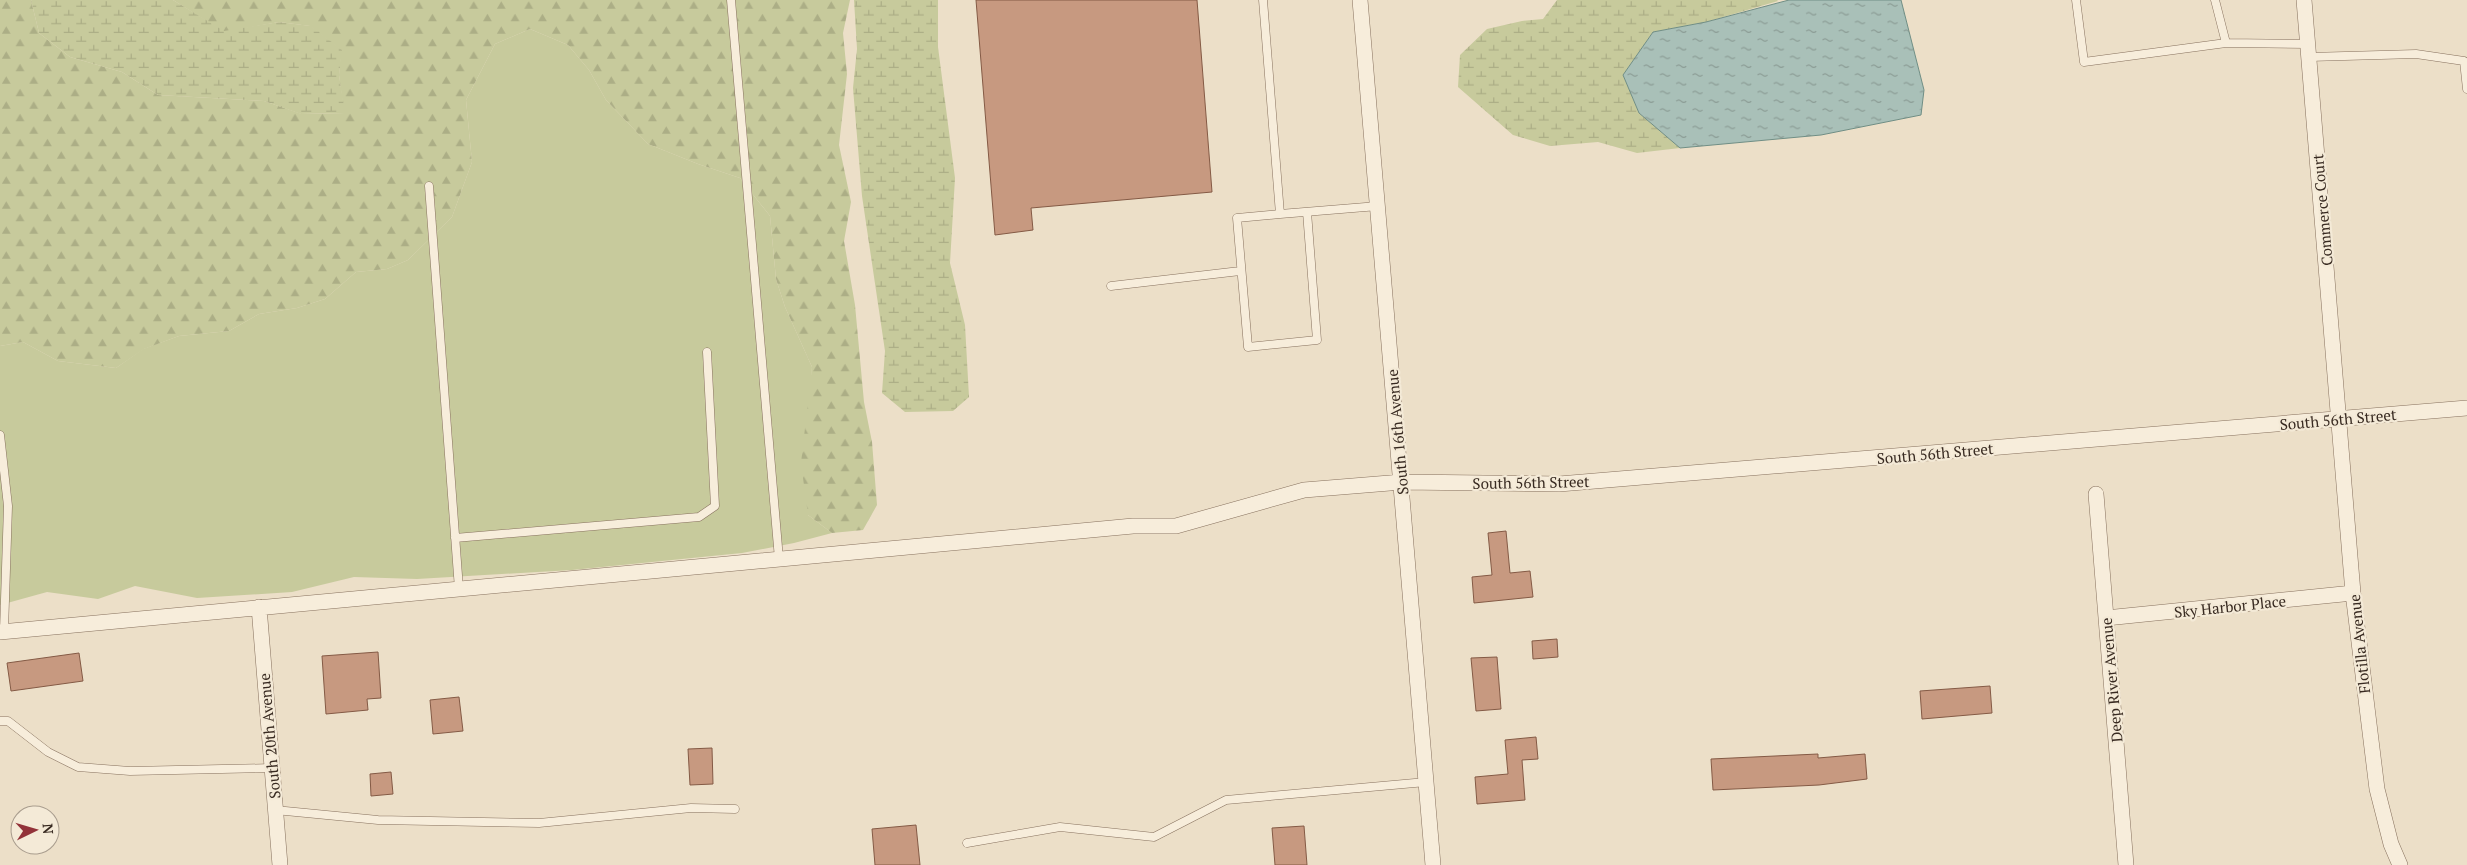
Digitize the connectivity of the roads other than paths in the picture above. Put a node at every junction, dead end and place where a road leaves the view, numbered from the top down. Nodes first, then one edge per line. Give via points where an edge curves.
1 (731, 0) edge
2 (1263, 0) edge
3 (1360, 0) edge
4 (2076, 0) edge
5 (2215, 0) edge
6 (2304, 0) edge
7 (2226, 43) junction
8 (2308, 51) junction
9 (2467, 89) edge
10 (429, 186) dead end
11 (1378, 206) junction
12 (1307, 212) junction
13 (1280, 214) junction
14 (1240, 271) junction
15 (1111, 286) dead end
16 (707, 352) dead end
17 (2467, 408) edge
18 (2340, 420) junction
19 (0, 435) edge
20 (1402, 482) junction
21 (2096, 494) dead end
22 (455, 538) junction
23 (779, 559) junction
24 (459, 589) junction
25 (2353, 594) junction
26 (260, 607) junction
27 (2106, 618) junction
28 (2, 631) edge
29 (0, 721) edge
30 (272, 768) junction
31 (1426, 782) junction
32 (735, 809) dead end
33 (275, 810) junction
34 (967, 842) dead end
35 (280, 865) edge
36 (1433, 865) edge
37 (2126, 865) edge
38 (2400, 865) edge

1 - 23 lane
2 - 13 lane
3 - 11 street, South 16th Avenue
4 - 7 lane via 2084,62
5 - 7 lane
6 - 8 street, Commerce Court
7 - 8 lane
8 - 9 lane via 2416,54 2464,61
8 - 18 street, Commerce Court
10 - 22 lane
11 - 12 lane
11 - 20 street, South 16th Avenue
12 - 13 lane
12 - 14 lane via 1317,340 1248,347
13 - 14 lane via 1237,218
14 - 15 lane
16 - 22 lane via 715,506 699,516
17 - 18 street, South 56th Street
18 - 20 street, South 56th Street via 1559,484
18 - 25 street, Flotilla Avenue
19 - 28 lane via 8,506
20 - 23 street, South 56th Street via 1304,490 1176,526 1133,526
20 - 31 street, South 16th Avenue
21 - 27 street, Deep River Avenue
22 - 24 lane
23 - 24 street, South 56th Street
24 - 26 street, South 56th Street
25 - 27 street, Sky Harbor Place
25 - 38 street, Flotilla Avenue via 2377,789 2391,844
26 - 28 street, South 56th Street
26 - 30 street, South 20th Avenue
27 - 37 street, Deep River Avenue
29 - 30 lane via 8,721 48,752 78,766 130,771
30 - 33 street, South 20th Avenue
31 - 34 lane via 1226,800 1154,837 1060,827
31 - 36 street, South 16th Avenue
32 - 33 lane via 691,808 539,824 378,820
33 - 35 street, South 20th Avenue

